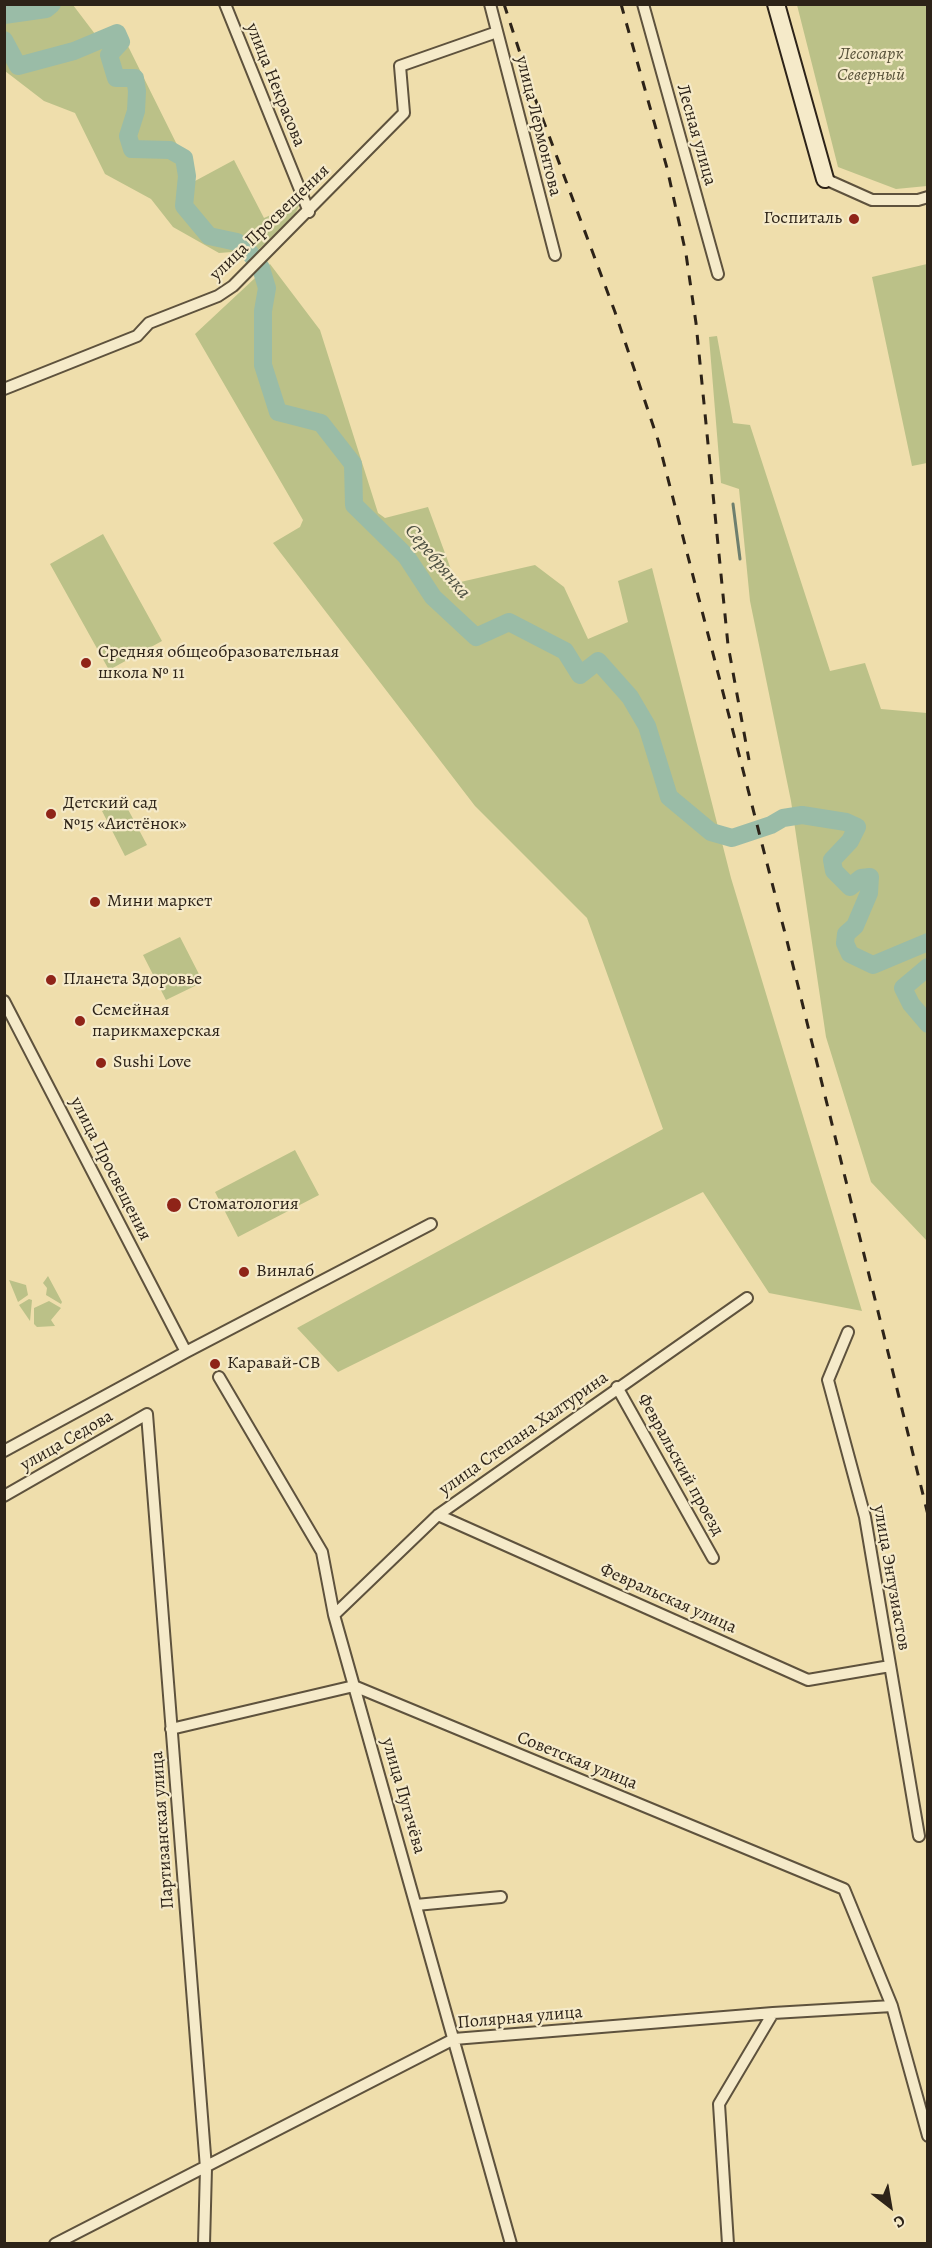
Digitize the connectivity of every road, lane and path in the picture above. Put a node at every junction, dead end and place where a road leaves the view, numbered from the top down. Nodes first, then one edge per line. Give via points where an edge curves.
1 (225, 4) edge
2 (490, 4) edge
3 (643, 4) edge
4 (776, 4) edge
5 (497, 32) junction
6 (825, 179) joint
7 (927, 197) edge
8 (309, 212) junction
9 (555, 255) dead end
10 (718, 274) dead end
11 (4, 389) edge
12 (4, 1001) edge
13 (431, 1224) dead end
14 (747, 1298) dead end
15 (848, 1332) dead end
16 (186, 1352) junction
17 (219, 1377) dead end
18 (617, 1387) junction
19 (147, 1414) joint
20 (4, 1451) edge
21 (4, 1496) edge
22 (438, 1515) junction
23 (713, 1558) dead end
24 (334, 1615) junction
25 (890, 1666) junction
26 (354, 1686) junction
27 (171, 1729) junction
28 (919, 1836) dead end
29 (501, 1897) dead end
30 (416, 1905) junction
31 (892, 2006) junction
32 (773, 2013) junction
33 (454, 2039) junction
34 (927, 2136) edge
35 (206, 2168) junction
36 (55, 2244) edge
37 (204, 2244) edge
38 (511, 2244) edge
39 (728, 2244) edge

1 - 8 street, улица Некрасова
2 - 5 street, улица Лермонтова
3 - 10 street, Лесная улица
4 - 6 street
5 - 8 street, улица Просвещения via 400,66 404,113
5 - 9 street, улица Лермонтова
6 - 7 street via 872,200
8 - 11 street, улица Просвещения via 218,296 149,323 137,336
12 - 16 street, улица Просвещения
13 - 16 street
14 - 18 street, улица Степана Халтурина
15 - 25 street, улица Энтузиастов via 828,1380 864,1517
16 - 20 street
17 - 24 street, улица Пугачёва via 322,1552
18 - 22 street, улица Степана Халтурина
18 - 23 street, Февральский проезд
19 - 21 street, улица Седова
19 - 27 street, Партизанская улица
22 - 24 street, улица Степана Халтурина
22 - 25 street, Февральская улица via 808,1680
24 - 26 street, улица Пугачёва
25 - 28 street, улица Энтузиастов
26 - 27 street
26 - 30 street, улица Пугачёва
26 - 31 street, Советская улица via 844,1889
27 - 35 street, Партизанская улица
29 - 30 street
30 - 33 street, улица Пугачёва
31 - 32 street, Полярная улица
31 - 34 street, Советская улица
32 - 33 street, Полярная улица
32 - 39 street via 719,2104
33 - 35 street, Полярная улица
33 - 38 street, улица Пугачёва
35 - 36 street, Полярная улица
35 - 37 street, Партизанская улица

